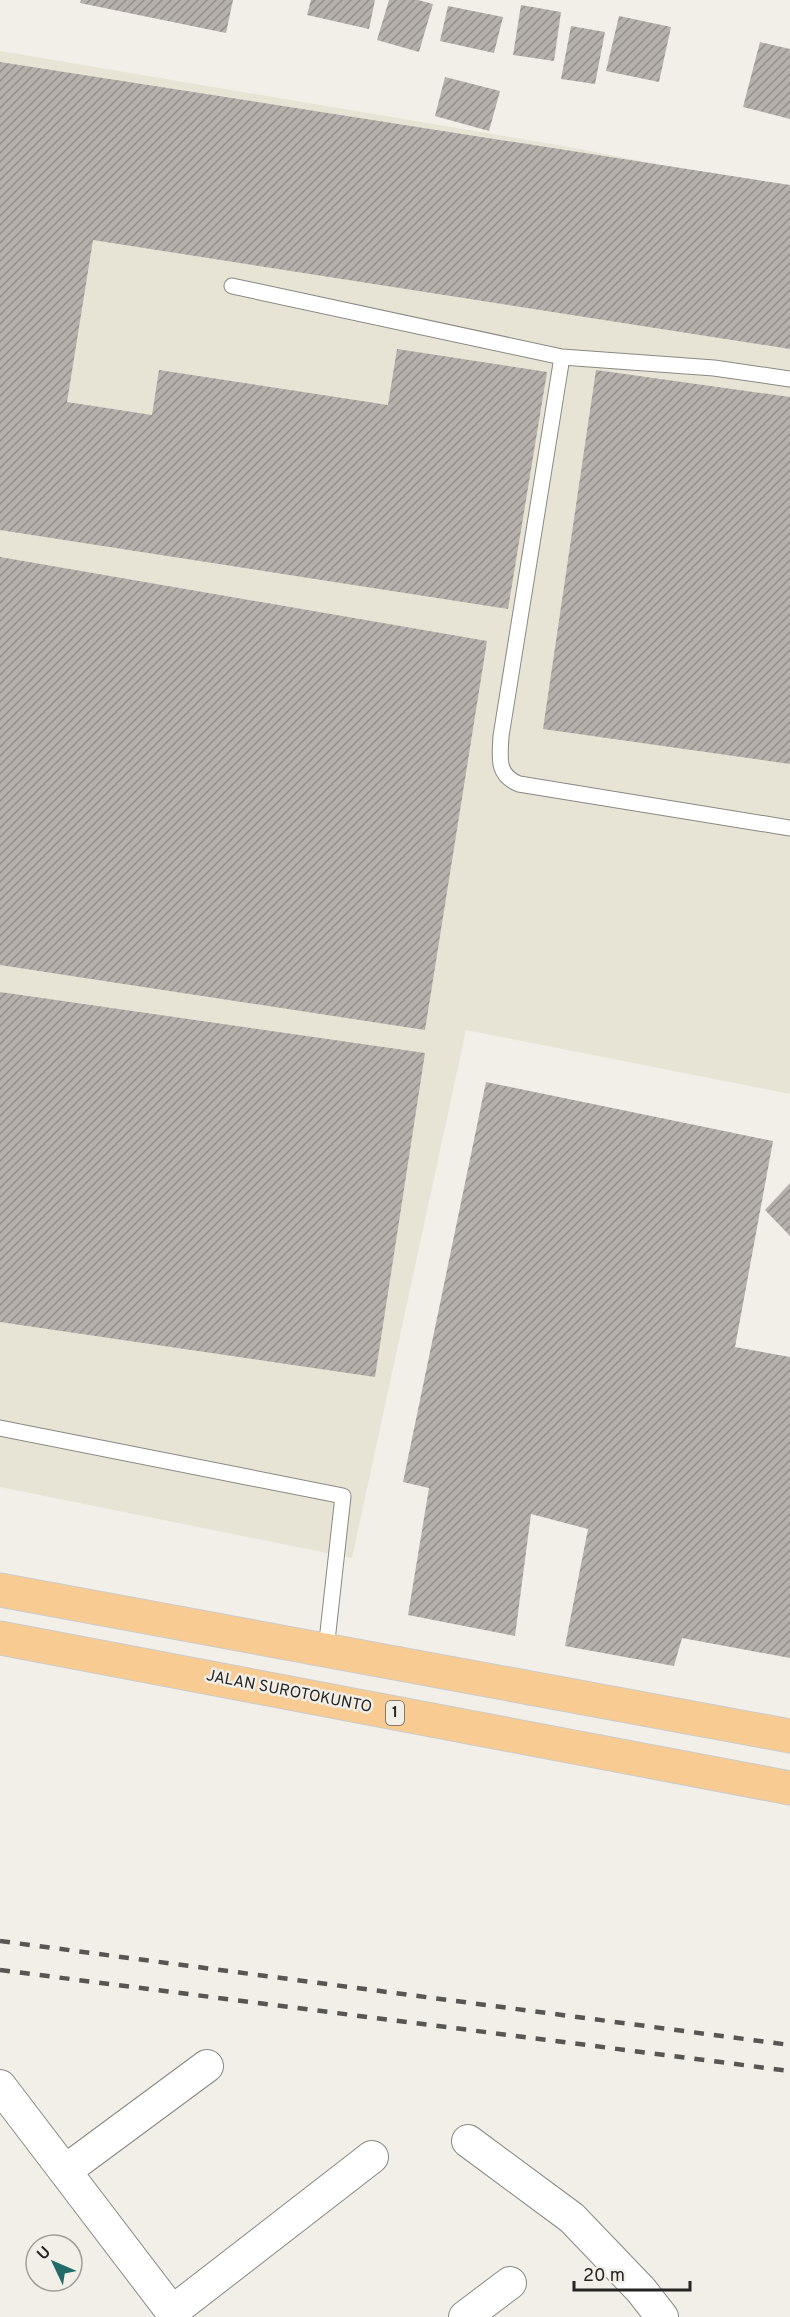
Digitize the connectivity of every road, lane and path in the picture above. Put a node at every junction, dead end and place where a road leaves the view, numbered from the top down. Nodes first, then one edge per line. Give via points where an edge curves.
1 (232, 286) dead end
2 (561, 357) junction
3 (790, 380) edge
4 (790, 828) edge
5 (0, 1428) edge
6 (0, 1590) edge
7 (0, 1638) edge
8 (326, 1650) junction
9 (790, 1736) edge
10 (790, 1788) edge
11 (207, 2066) dead end
12 (0, 2086) edge
13 (468, 2141) dead end
14 (372, 2157) dead end
15 (65, 2171) junction
16 (510, 2283) dead end
17 (174, 2314) edge
18 (465, 2317) edge
19 (662, 2317) edge

1 - 2 lane
2 - 3 lane via 714,368
2 - 4 lane via 501,736 500,769 505,777 519,784
5 - 8 lane via 343,1496
6 - 8 main road
7 - 10 main road, JALAN SUROTOKUNTO / 1
8 - 9 main road
11 - 15 street
12 - 15 street
13 - 19 street via 572,2218
14 - 17 street
15 - 17 street
16 - 18 street

